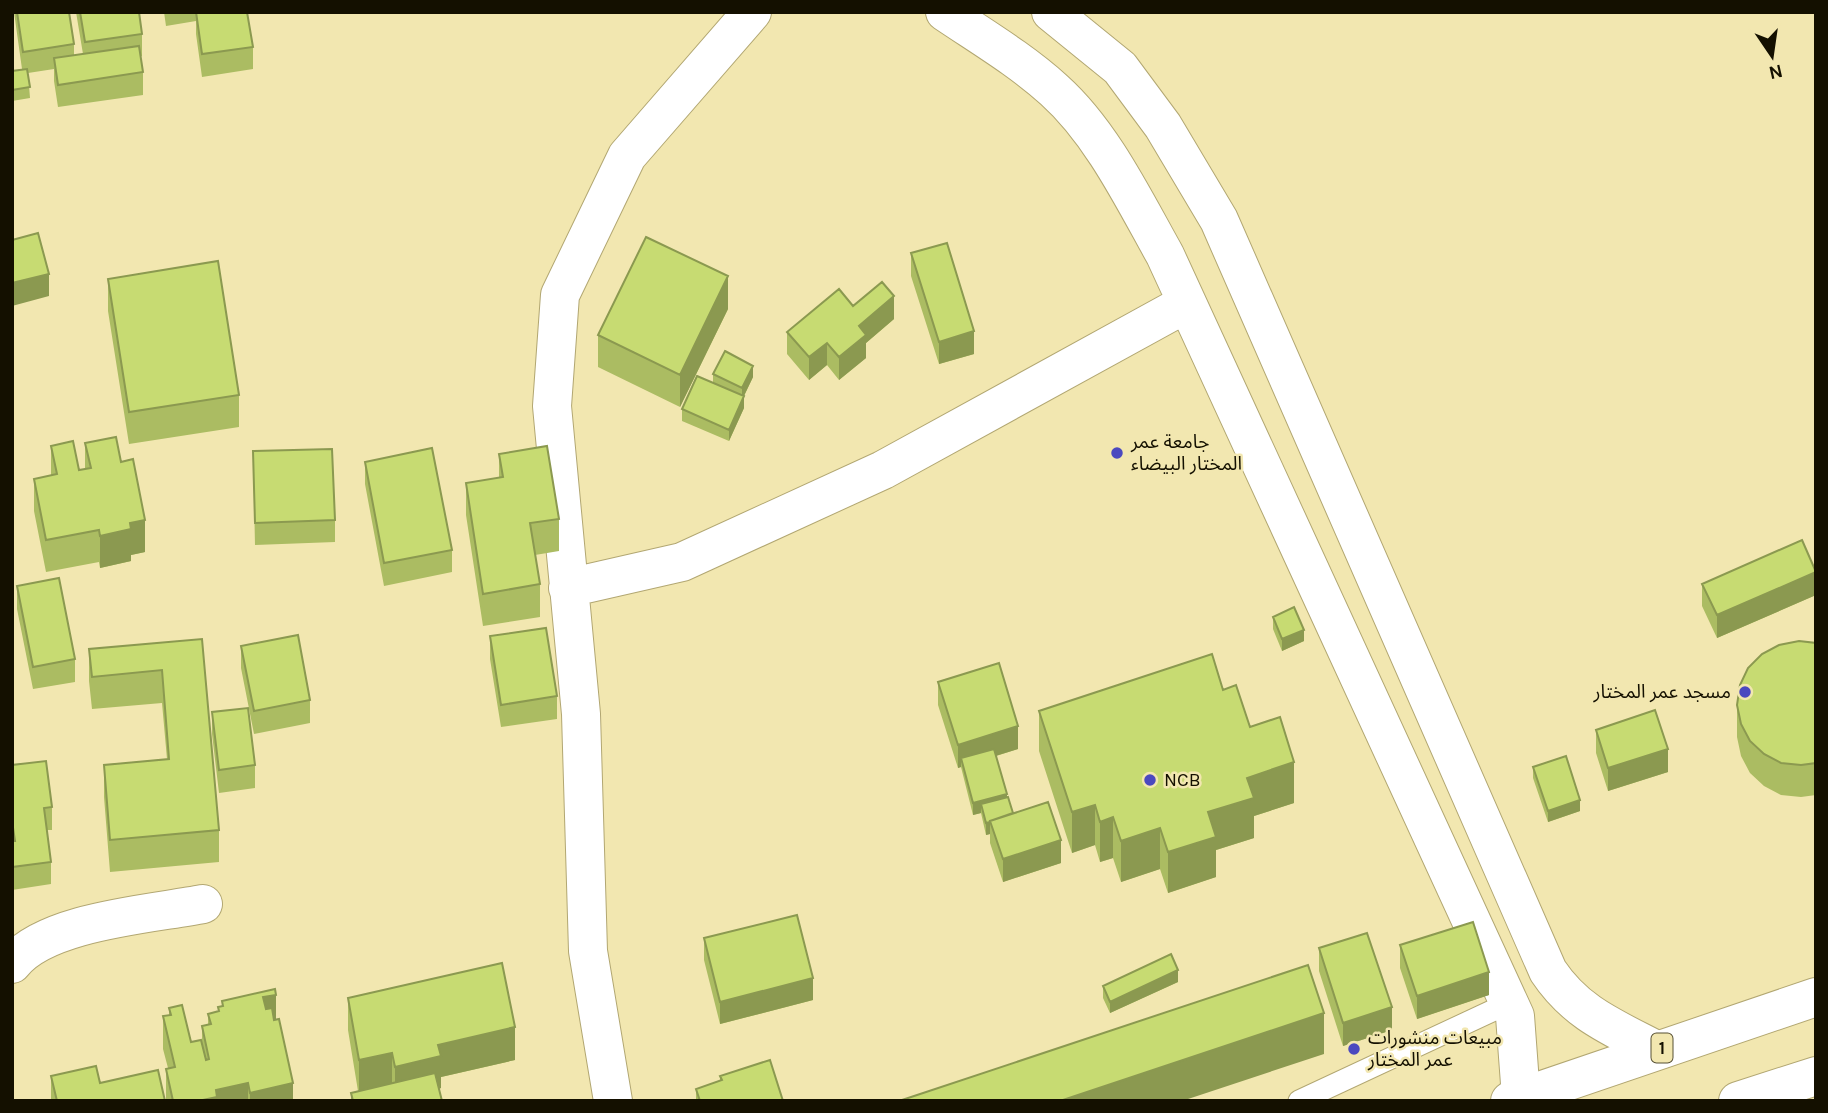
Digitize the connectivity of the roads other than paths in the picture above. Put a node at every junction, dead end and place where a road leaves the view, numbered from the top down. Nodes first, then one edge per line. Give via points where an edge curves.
1 (752, 12) edge
2 (945, 12) edge
3 (1051, 12) edge
4 (1187, 303) junction
5 (568, 588) junction
6 (203, 904) dead end
7 (12, 964) edge
8 (1816, 997) edge
9 (1509, 1003) junction
10 (1656, 1050) junction
11 (1816, 1076) edge
12 (1516, 1099) edge
13 (614, 1101) edge
14 (1299, 1101) edge
15 (1738, 1101) edge

1 - 5 main road via 627,156 560,295 552,406
2 - 4 main road via 1056,92 1109,157
3 - 10 main road via 1120,68 1163,126 1219,220 1548,971 1583,1012
4 - 5 main road via 883,470 682,562
4 - 9 main road
5 - 13 main road via 582,714 588,951
6 - 7 main road via 68,930 22,952
8 - 10 main road, 1
9 - 12 main road via 1519,1047
9 - 14 lane
10 - 12 main road, 1
11 - 15 main road

